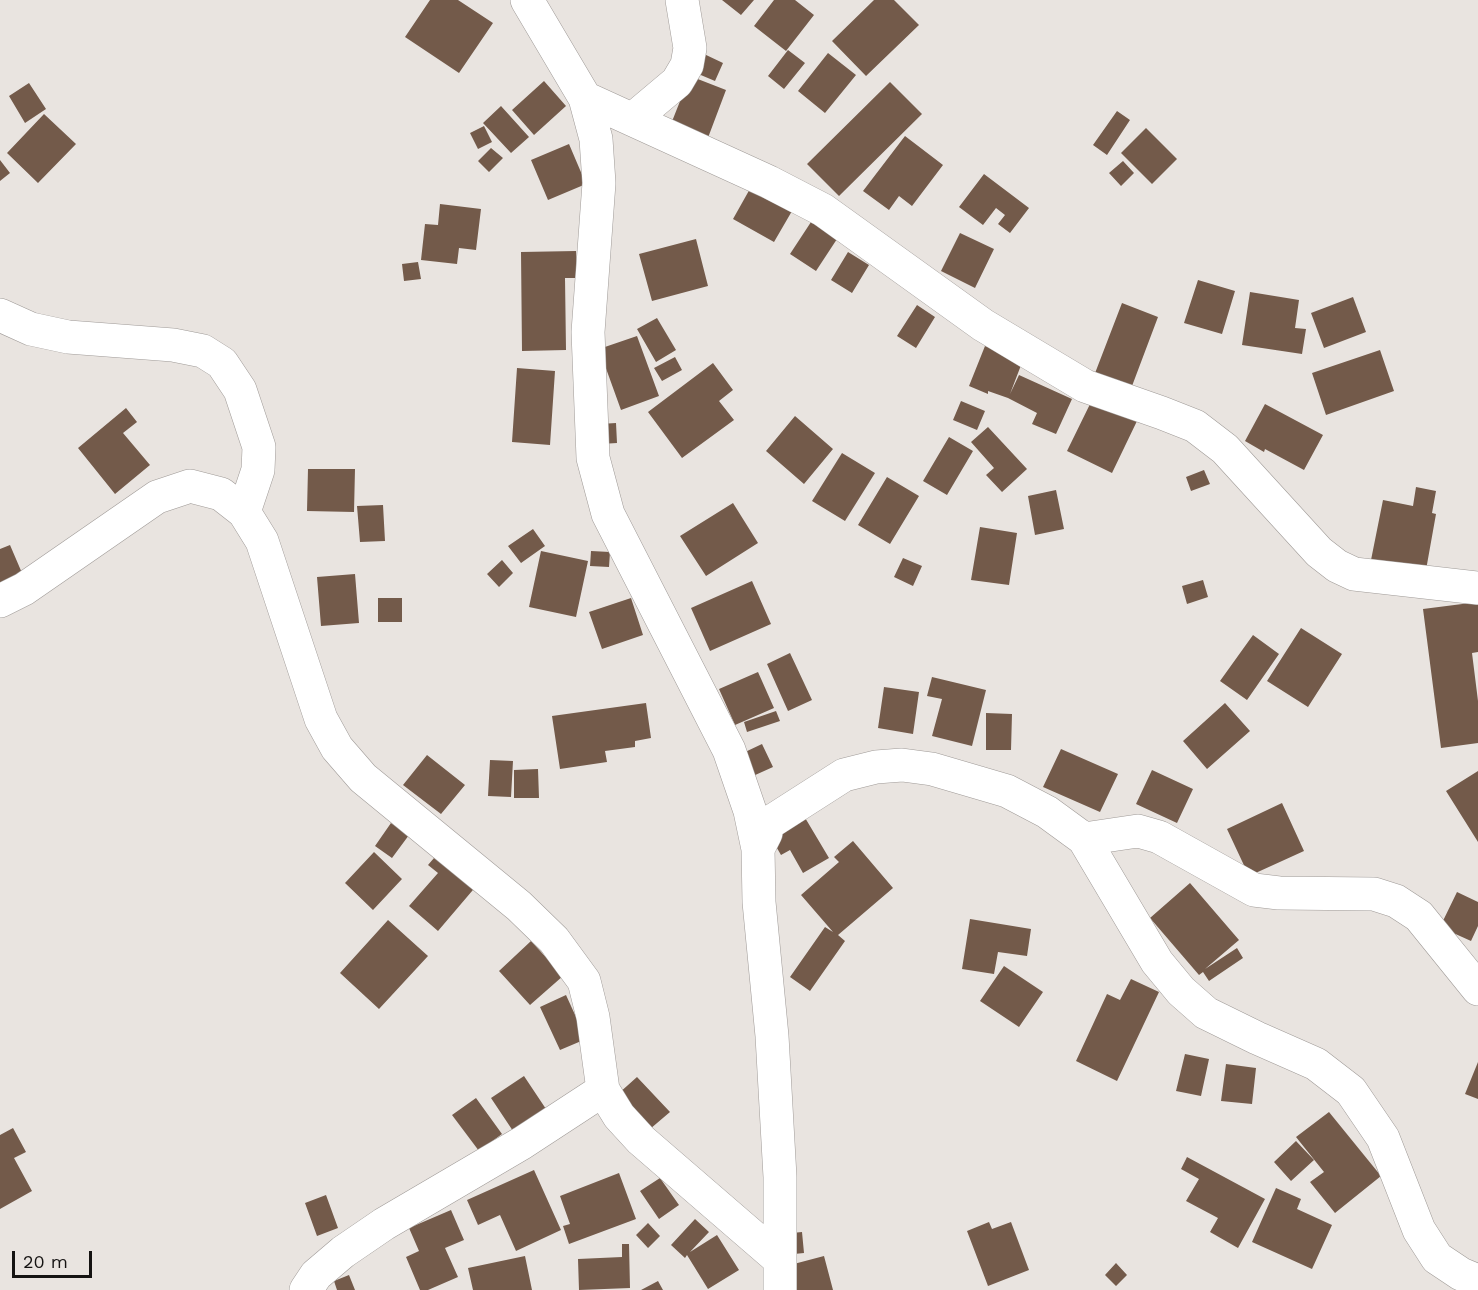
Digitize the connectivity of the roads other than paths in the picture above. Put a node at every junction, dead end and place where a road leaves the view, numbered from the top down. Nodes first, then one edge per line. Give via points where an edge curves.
1 (527, 0) edge
2 (682, 0) edge
3 (585, 98) junction
4 (633, 119) junction
5 (0, 315) edge
6 (244, 512) junction
7 (1478, 588) edge
8 (0, 601) edge
9 (1084, 839) junction
10 (758, 849) junction
11 (1478, 989) edge
12 (603, 1090) junction
13 (780, 1275) edge
14 (1478, 1281) edge
15 (306, 1290) edge

1 - 3 street
2 - 4 street via 690,48 687,65 677,82
3 - 4 street
3 - 10 street via 596,139 599,183 588,332 593,458 608,514 729,750 750,811
4 - 7 street via 823,210 982,325 1070,378 1195,426 1225,449 1319,552 1337,566 1354,574
5 - 6 street via 31,329 68,337 203,351 222,363 240,390 259,447 258,470
6 - 8 street via 221,494 190,486 158,497 24,589
6 - 12 street via 262,541 321,719 337,748 363,778 519,906 554,940 584,981
9 - 10 street via 1047,812 1007,791 933,769 902,765 844,775 769,823
9 - 11 street via 1138,831 1160,837 1254,890 1374,894 1396,901 1419,916
9 - 14 street via 1157,962 1181,991 1206,1013 1316,1064 1351,1091 1383,1138 1419,1230 1437,1258
10 - 13 street via 780,1177
12 - 13 street via 641,1140
12 - 15 street via 343,1252 316,1275

